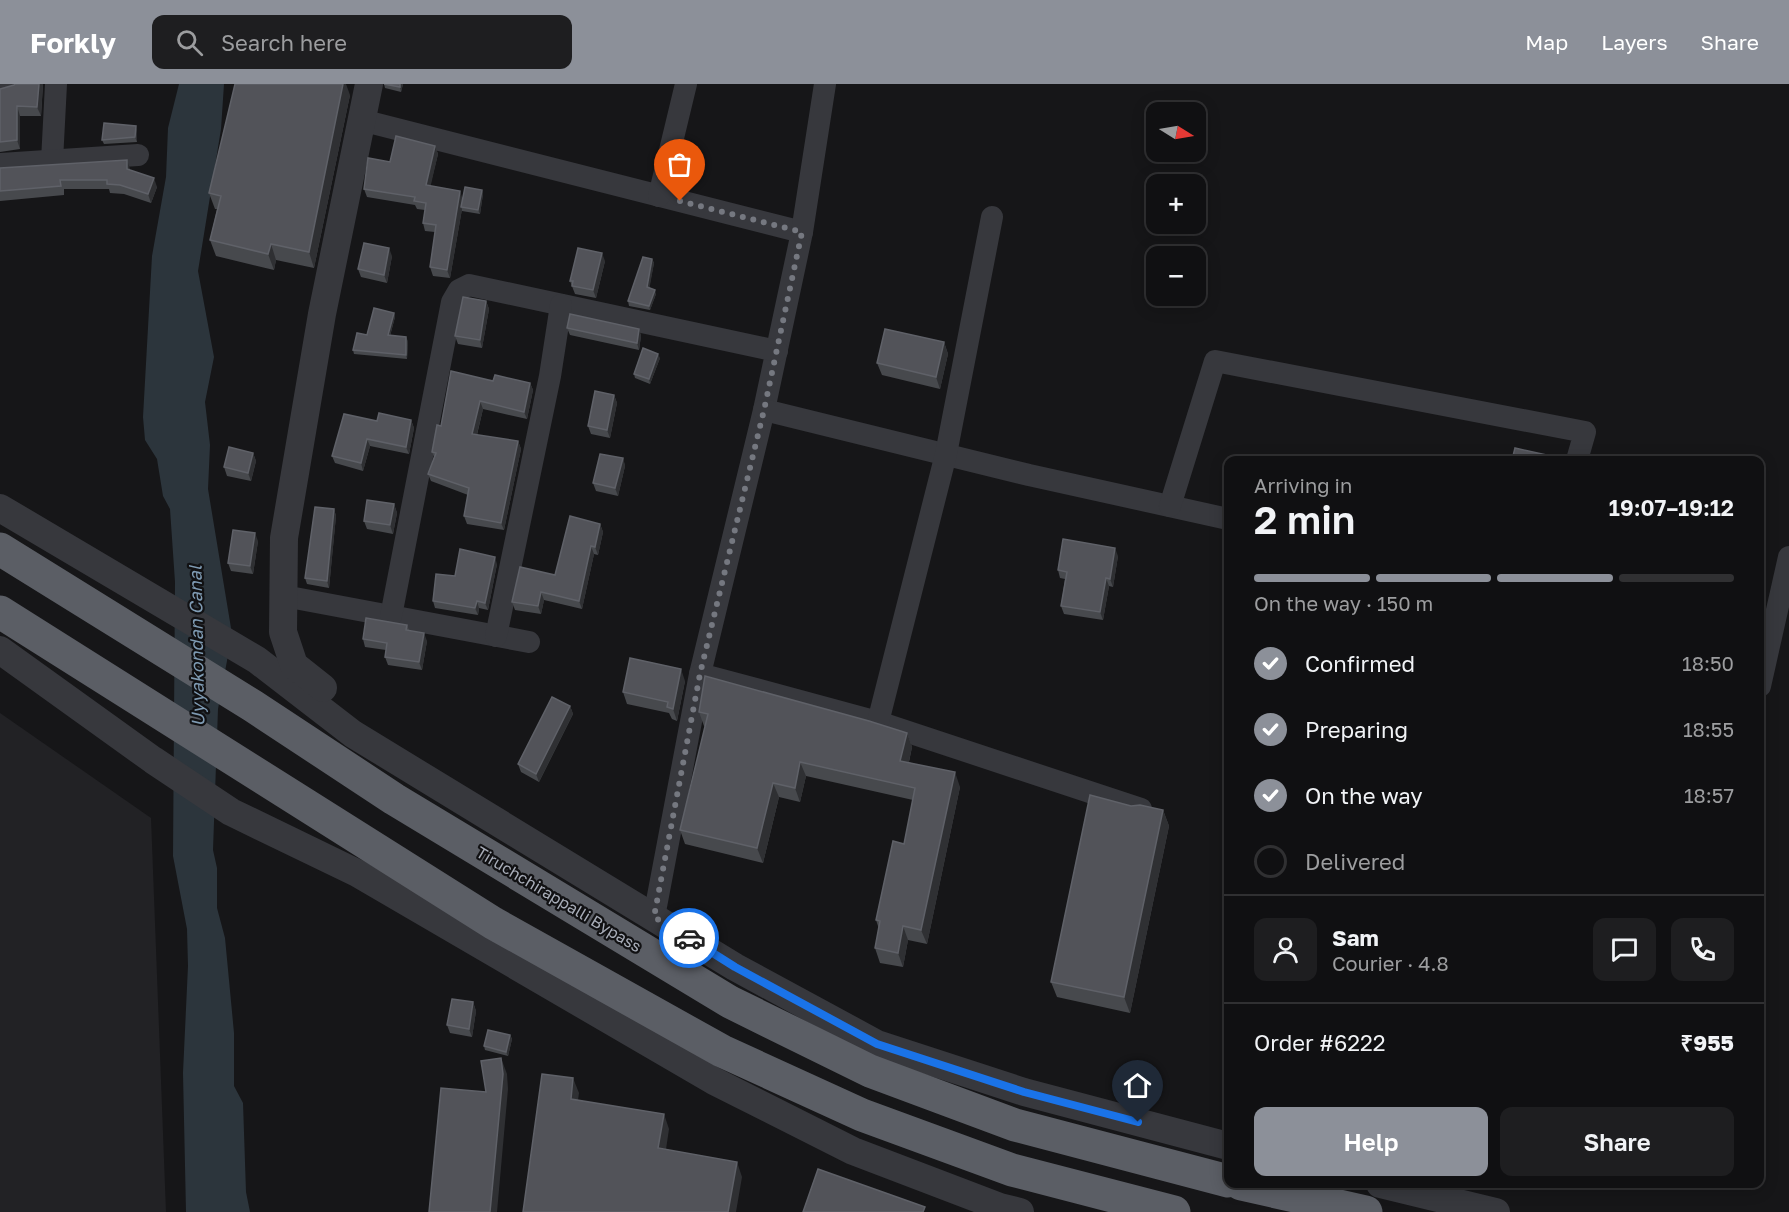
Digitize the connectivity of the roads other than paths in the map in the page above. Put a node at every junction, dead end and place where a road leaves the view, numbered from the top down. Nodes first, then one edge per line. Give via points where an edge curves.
1 (9, 84) edge
2 (56, 84) edge
3 (369, 84) edge
4 (686, 84) edge
5 (825, 84) edge
6 (0, 85) edge
7 (361, 120) junction
8 (138, 155) dead end
9 (52, 161) junction
10 (0, 164) edge
11 (659, 196) junction
12 (992, 217) dead end
13 (802, 232) junction
14 (561, 305) junction
15 (777, 351) junction
16 (764, 410) junction
17 (946, 454) junction
18 (1578, 456) edge
19 (1170, 506) junction
20 (0, 508) edge
21 (1224, 518) edge
22 (0, 549) edge
23 (1789, 557) edge
24 (284, 596) junction
25 (0, 612) edge
26 (391, 616) junction
27 (496, 636) junction
28 (529, 642) dead end
29 (1764, 644) edge
30 (0, 650) edge
31 (700, 674) junction
32 (878, 722) junction
33 (416, 772) junction
34 (1141, 809) edge
35 (654, 917) junction
36 (1224, 1145) edge
37 (1224, 1179) edge
38 (1259, 1188) edge
39 (1397, 1188) edge
40 (1020, 1212) edge
41 (1173, 1212) edge
42 (1366, 1212) edge
43 (1496, 1212) edge

1 - 6 street
2 - 9 street
3 - 7 street
4 - 11 street
5 - 13 street
7 - 11 street
7 - 24 street via 322,314 285,538
8 - 9 street
9 - 10 street
11 - 13 street
12 - 17 street
13 - 15 street
14 - 15 street
14 - 26 street via 470,285 459,290 452,302
14 - 27 street
15 - 16 street
16 - 17 street
16 - 31 street
17 - 19 street
17 - 32 street
18 - 19 street via 1585,432 1215,361
19 - 21 street
20 - 33 street via 257,660 353,734
22 - 37 highway, Tiruchchirappalli Bypass via 404,805 730,1002 870,1071 1015,1125
23 - 29 street
24 - 26 street
24 - 33 street via 283,632 294,665 374,728
25 - 41 highway via 493,923 722,1051 862,1115 1012,1170
26 - 27 street
27 - 28 street
30 - 40 street via 231,812 357,873 707,1077 853,1151
31 - 32 street
31 - 35 street
32 - 34 street
33 - 35 street
35 - 36 street via 735,967 877,1044 1024,1092
38 - 42 highway
39 - 43 street

